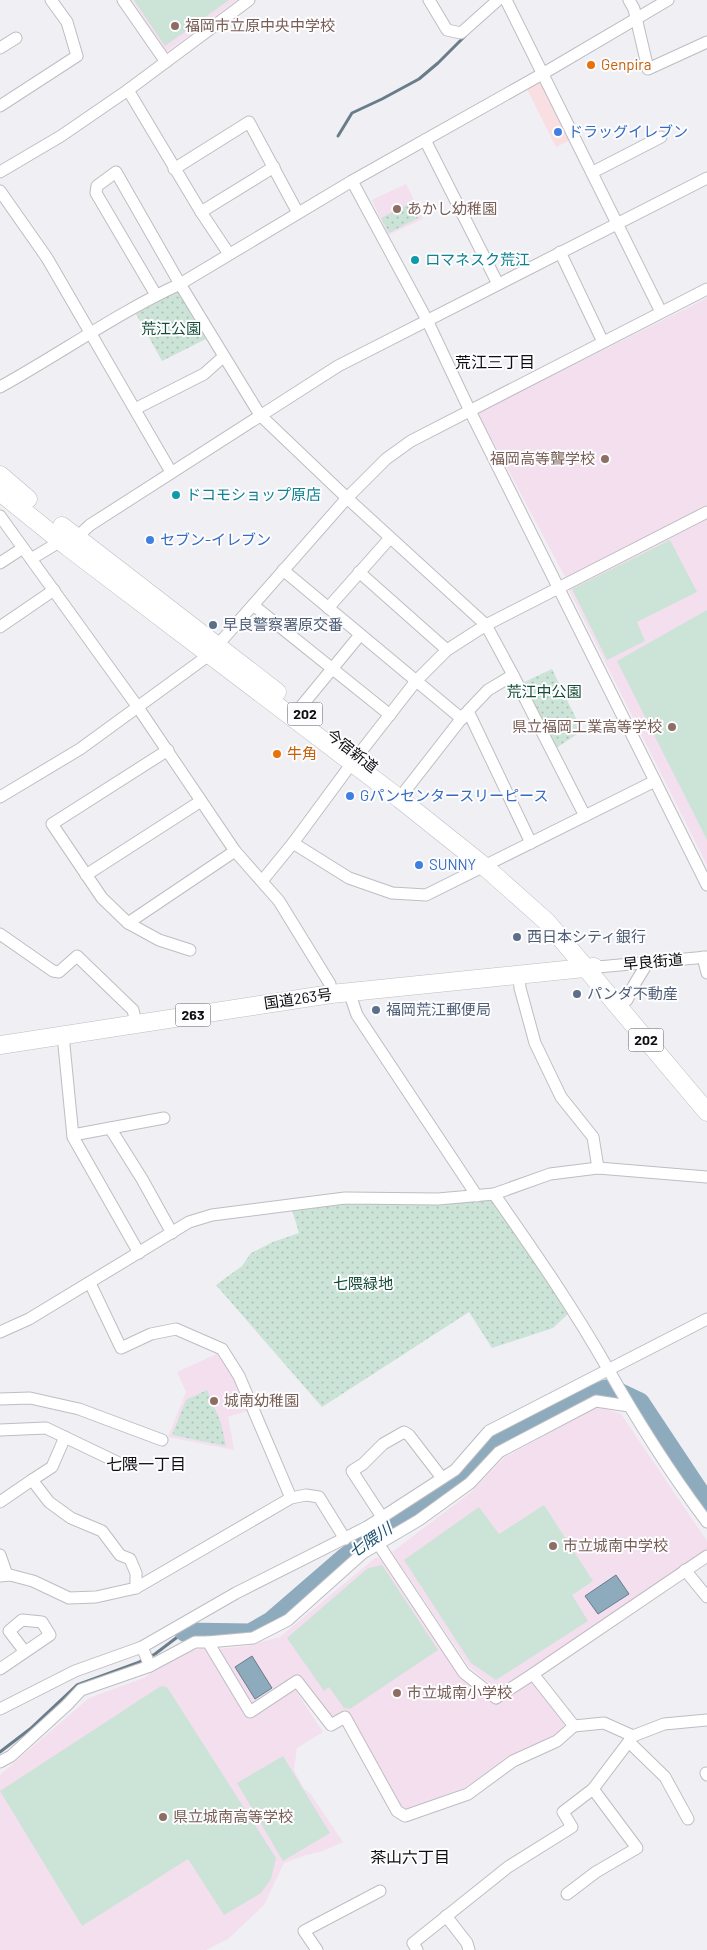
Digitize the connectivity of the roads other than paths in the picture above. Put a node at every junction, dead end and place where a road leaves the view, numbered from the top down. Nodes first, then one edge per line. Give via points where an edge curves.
1 (51, 0) edge
2 (123, 0) edge
3 (250, 0) edge
4 (429, 0) edge
5 (498, 0) edge
6 (506, 0) edge
7 (629, 0) edge
8 (668, 0) edge
9 (637, 18) junction
10 (16, 38) dead end
11 (707, 42) edge
12 (0, 48) edge
13 (166, 62) junction
14 (544, 73) junction
15 (128, 90) junction
16 (0, 106) edge
17 (661, 137) dead end
18 (425, 140) junction
19 (274, 167) junction
20 (174, 169) junction
21 (0, 172) edge
22 (593, 172) junction
23 (707, 178) edge
24 (352, 181) junction
25 (0, 191) edge
26 (201, 212) junction
27 (298, 213) junction
28 (618, 223) junction
29 (560, 252) junction
30 (229, 254) junction
31 (180, 284) junction
32 (498, 284) junction
33 (707, 289) edge
34 (156, 295) junction
35 (661, 312) junction
36 (427, 320) junction
37 (91, 332) junction
38 (603, 342) junction
39 (223, 357) junction
40 (0, 387) edge
41 (135, 409) junction
42 (470, 411) junction
43 (260, 415) junction
44 (171, 472) junction
45 (0, 475) edge
46 (0, 493) edge
47 (347, 498) junction
48 (707, 512) edge
49 (0, 516) edge
50 (390, 538) junction
51 (69, 540) junction
52 (23, 548) junction
53 (31, 559) junction
54 (0, 563) edge
55 (283, 570) junction
56 (359, 572) junction
57 (558, 588) junction
58 (54, 590) junction
59 (253, 605) junction
60 (328, 608) junction
61 (486, 625) junction
62 (0, 627) edge
63 (360, 635) junction
64 (214, 650) junction
65 (447, 650) junction
66 (332, 669) junction
67 (514, 675) junction
68 (416, 681) junction
69 (137, 706) junction
70 (299, 709) junction
71 (390, 715) junction
72 (465, 715) junction
73 (168, 750) junction
74 (355, 760) junction
75 (655, 781) junction
76 (405, 792) junction
77 (0, 796) edge
78 (201, 801) junction
79 (585, 816) junction
80 (294, 843) junction
81 (531, 843) junction
82 (235, 851) junction
83 (488, 865) junction
84 (86, 875) junction
85 (262, 881) junction
86 (707, 884) edge
87 (128, 923) junction
88 (0, 934) edge
89 (190, 950) dead end
90 (705, 957) edge
91 (648, 962) junction
92 (592, 967) junction
93 (707, 972) edge
94 (519, 974) junction
95 (350, 992) junction
96 (331, 994) junction
97 (627, 1000) junction
98 (136, 1023) junction
99 (63, 1035) junction
100 (0, 1045) edge
101 (707, 1095) edge
102 (707, 1112) edge
103 (164, 1118) dead end
104 (110, 1128) junction
105 (73, 1135) junction
106 (598, 1168) junction
107 (707, 1177) edge
108 (494, 1194) junction
109 (477, 1196) junction
110 (172, 1232) junction
111 (139, 1254) junction
112 (90, 1283) junction
113 (707, 1319) edge
114 (1, 1328) edge
115 (611, 1375) junction
116 (0, 1399) edge
117 (627, 1402) junction
118 (0, 1430) edge
119 (65, 1437) junction
120 (162, 1440) dead end
121 (121, 1464) dead end
122 (442, 1478) junction
123 (32, 1480) junction
124 (291, 1498) junction
125 (0, 1502) edge
126 (382, 1517) junction
127 (707, 1522) edge
128 (367, 1527) junction
129 (345, 1539) junction
130 (378, 1544) junction
131 (0, 1555) edge
132 (707, 1556) edge
133 (686, 1570) junction
134 (4, 1576) edge
135 (136, 1588) junction
136 (707, 1597) edge
137 (208, 1642) junction
138 (25, 1652) dead end
139 (146, 1657) junction
140 (0, 1669) edge
141 (533, 1674) junction
142 (0, 1708) edge
143 (707, 1720) edge
144 (574, 1726) junction
145 (631, 1739) junction
146 (0, 1762) edge
147 (593, 1788) junction
148 (688, 1819) dead end
149 (380, 1891) dead end
150 (568, 1894) dead end
151 (446, 1916) junction
152 (317, 1950) edge
153 (417, 1950) edge
154 (469, 1950) edge

1 - 16 street via 66,22 77,56
2 - 13 street
3 - 13 street
4 - 5 street via 447,30 461,33
6 - 14 street
7 - 9 street
8 - 9 street
9 - 11 street via 648,70
9 - 14 street
10 - 12 street
13 - 15 street
14 - 18 street
14 - 22 street
15 - 20 street
15 - 21 street via 61,136
17 - 22 street
18 - 24 street
18 - 32 street
19 - 20 street via 250,122
19 - 26 street
19 - 27 street
20 - 26 street
22 - 28 street
23 - 28 street
24 - 27 street
24 - 36 street
25 - 37 street via 48,258
26 - 30 street
27 - 30 street
28 - 29 street
28 - 35 street
29 - 32 street
29 - 38 street
30 - 31 street
31 - 34 street
31 - 34 street via 116,172 97,186 96,193
31 - 39 street
32 - 36 street
33 - 35 street
34 - 37 street
35 - 38 street
36 - 42 street
36 - 43 street via 338,366
37 - 40 street
37 - 41 street
38 - 42 street
39 - 41 street via 204,374
39 - 43 street
41 - 44 street
42 - 47 street via 411,441 386,459
42 - 57 street
43 - 44 street via 217,446
43 - 47 street
44 - 51 street
45 - 51 highway, 今宿新道 / 202
46 - 51 highway, 今宿新道 / 202
47 - 50 street
47 - 55 street
48 - 57 street
49 - 52 street
50 - 56 street
50 - 61 street
51 - 53 street
51 - 64 highway, 今宿新道 / 202
52 - 53 street
52 - 54 street
53 - 58 street
55 - 59 street
55 - 60 street
56 - 60 street
56 - 65 street
57 - 61 street
57 - 75 street
58 - 62 street
58 - 69 street
59 - 64 street
59 - 66 street
60 - 63 street
61 - 65 street
61 - 67 street
63 - 66 street
63 - 68 street
64 - 69 street
64 - 70 highway, 今宿新道 / 202
64 - 74 highway, 今宿新道 / 202
65 - 68 street
66 - 70 street
66 - 71 street
67 - 72 street via 488,690
67 - 79 street
68 - 71 street
68 - 72 street
69 - 73 street
69 - 77 street via 80,750
70 - 74 highway, 今宿新道 / 202
71 - 74 street
72 - 76 street
72 - 81 street
73 - 78 street
73 - 84 street via 52,824
74 - 76 highway, 今宿新道 / 202
74 - 80 street
74 - 83 highway, 今宿新道 / 202 via 400,799
75 - 79 street
75 - 86 street
76 - 83 highway, 今宿新道 / 202
78 - 82 street
78 - 84 street
79 - 81 street
80 - 83 street via 350,878 392,893 426,895
80 - 85 street
81 - 83 street
82 - 85 street
82 - 87 street
83 - 92 highway, 今宿新道 / 202 via 547,913
84 - 87 street via 102,898
85 - 96 street via 279,901 313,956 330,984
87 - 89 street via 159,940
88 - 98 street via 53,971 59,972 77,956 133,1010
90 - 91 street, 早良街道
90 - 93 street
91 - 92 street, 早良街道
91 - 97 street
92 - 94 highway, 国道263号 / 263
92 - 97 highway, 202
92 - 102 highway, 202
94 - 95 highway, 国道263号 / 263
94 - 106 street via 535,1043 561,1097 593,1137
95 - 96 highway, 国道263号 / 263
95 - 109 street via 357,1015
96 - 98 highway, 国道263号 / 263
97 - 101 highway, 202
98 - 99 highway, 国道263号 / 263
99 - 100 highway, 国道263号 / 263
99 - 105 street
103 - 104 street
104 - 105 street
104 - 110 street
105 - 111 street
106 - 107 street
106 - 108 street via 550,1174
108 - 109 street
108 - 115 street via 538,1256
109 - 110 street via 438,1200 345,1198 212,1216 189,1222
110 - 111 street
111 - 112 street
112 - 114 street via 29,1319
112 - 124 street via 121,1348 151,1334 176,1329 222,1349 238,1376
113 - 115 street
115 - 117 street
115 - 122 street via 489,1431 455,1470
116 - 120 street via 30,1398 79,1409
117 - 127 street
117 - 130 street via 596,1400 500,1452 470,1483 419,1520
118 - 119 street via 46,1428
119 - 121 street
119 - 123 street via 52,1467
122 - 126 street
122 - 126 street via 404,1432 382,1444 352,1471
123 - 125 street
123 - 135 street via 49,1502 71,1518 102,1531 120,1555 130,1559 136,1573
124 - 129 street via 319,1497
124 - 135 street
126 - 128 street
128 - 129 street
128 - 130 street
129 - 139 street via 236,1593
130 - 137 street via 363,1553 288,1620 253,1638
130 - 141 street via 464,1673 496,1698
131 - 134 street
132 - 133 street
133 - 136 street
133 - 141 street
134 - 135 street via 33,1581 69,1598 96,1597
137 - 139 street via 194,1642
137 - 144 street via 250,1712 297,1682 331,1725 345,1718 397,1811 405,1816 468,1794 513,1761 557,1741
138 - 140 street
139 - 142 street via 75,1671
139 - 146 street via 81,1690 18,1750
141 - 144 street
143 - 145 street via 664,1724
144 - 145 street via 604,1723
145 - 147 street
145 - 148 street via 665,1778
147 - 150 street via 638,1848 596,1872
147 - 151 street via 563,1812 572,1827 508,1867
149 - 152 street via 304,1931
151 - 153 street via 413,1943
151 - 154 street

